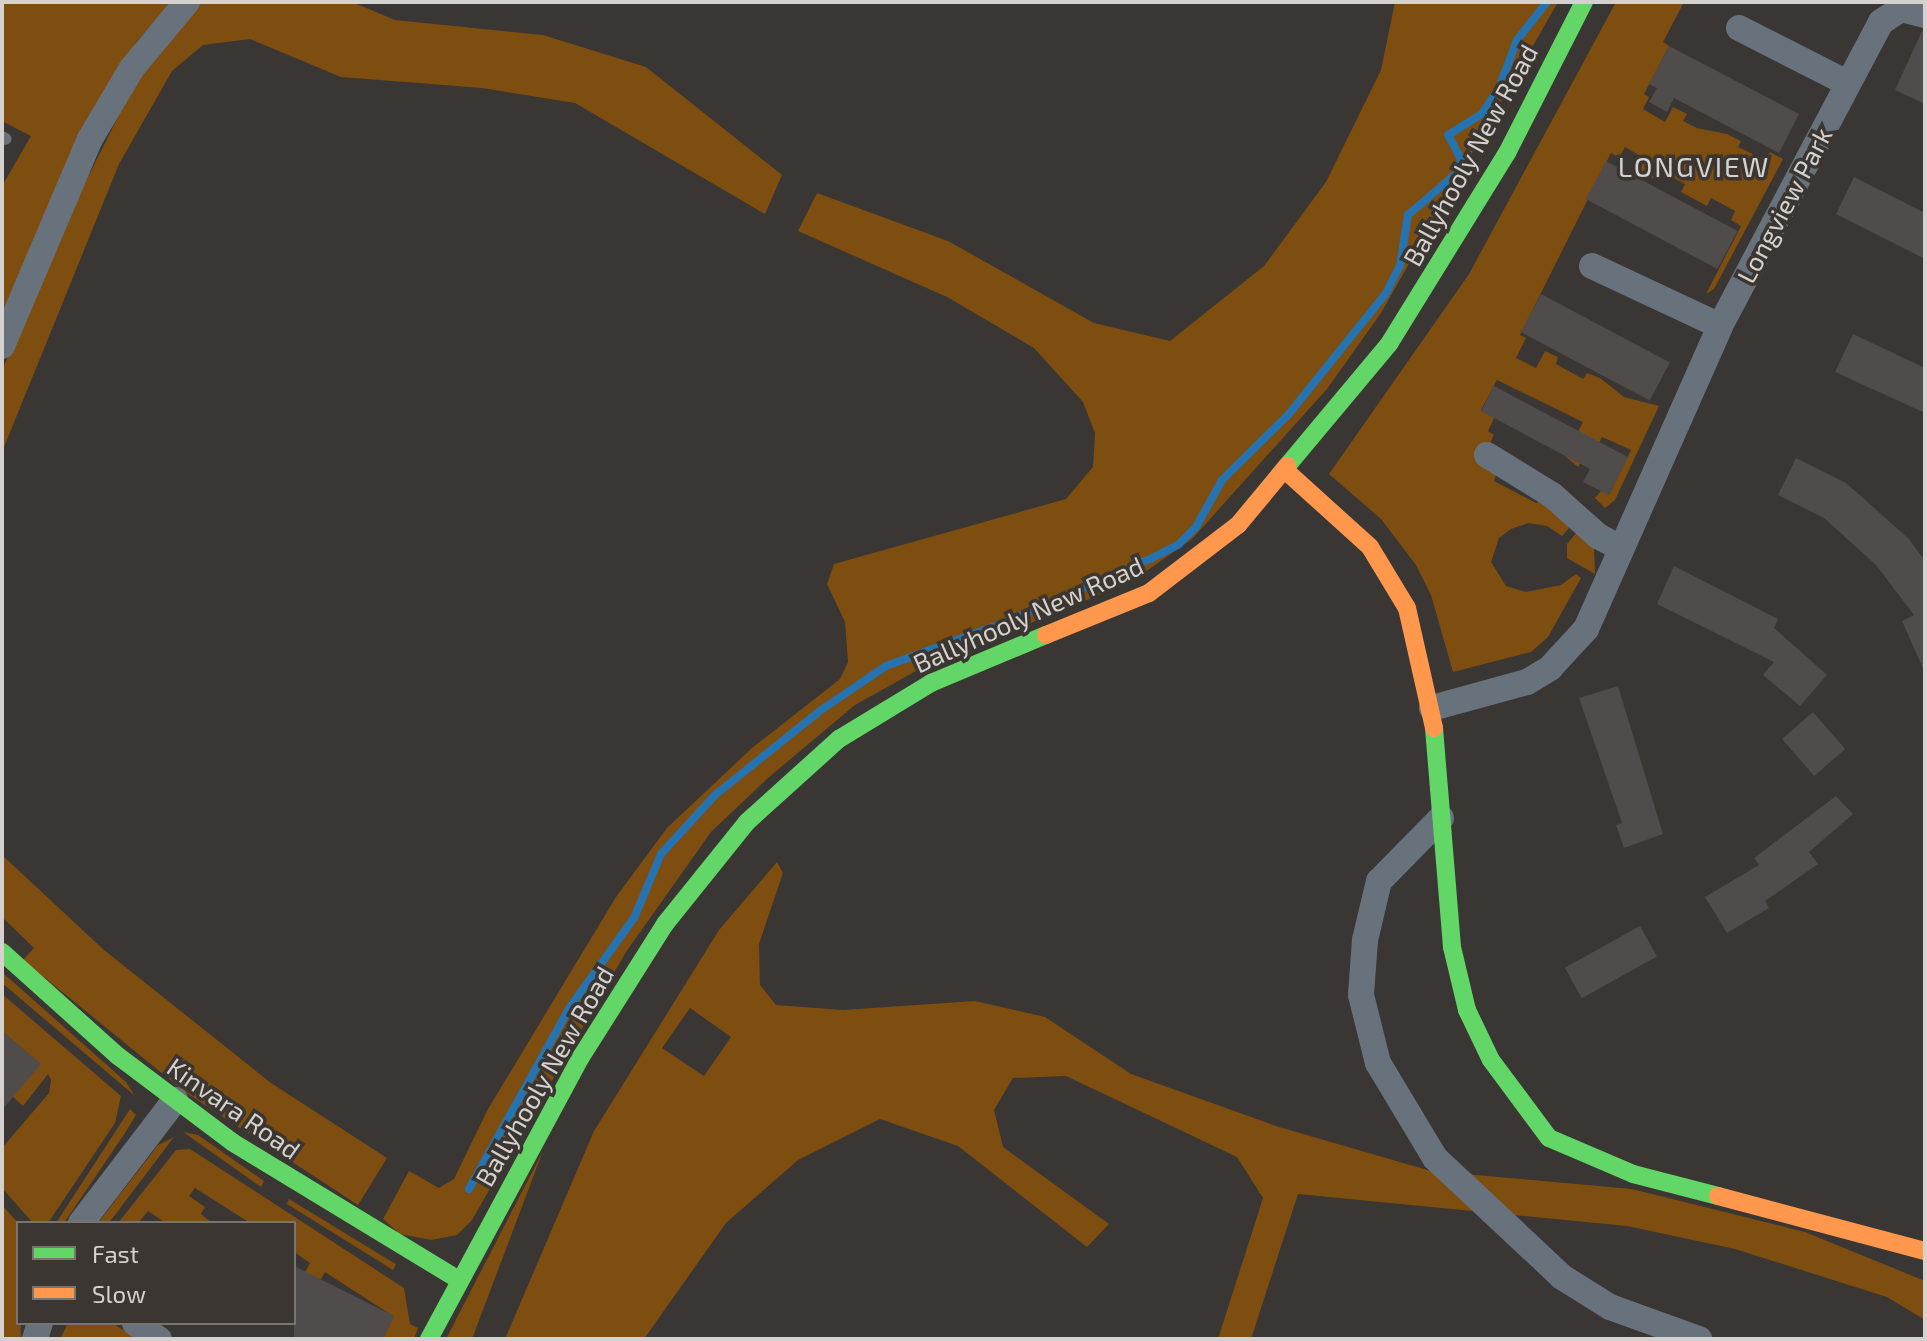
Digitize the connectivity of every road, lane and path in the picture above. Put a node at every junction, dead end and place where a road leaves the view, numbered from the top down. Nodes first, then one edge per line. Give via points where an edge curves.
1 (187, 2) edge
2 (1584, 2) edge
3 (1925, 15) edge
4 (1739, 28) dead end
5 (1847, 83) junction
6 (1592, 266) dead end
7 (1720, 326) junction
8 (2, 346) edge
9 (1487, 455) dead end
10 (1286, 471) junction
11 (1621, 548) junction
12 (1432, 708) junction
13 (1441, 818) junction
14 (2, 952) edge
15 (175, 1100) junction
16 (83, 1221) edge
17 (1925, 1251) edge
18 (457, 1279) junction
19 (138, 1325) edge
20 (159, 1339) edge
21 (429, 1339) edge
22 (1699, 1339) edge

1 - 8 street via 132,68 90,139
2 - 10 main road, Ballyhooly New Road via 1507,153 1430,281 1341,407
3 - 5 street, Longview Park via 1901,9 1881,22
4 - 5 street
5 - 7 street, Longview Park
6 - 7 street
7 - 11 street, Longview Park
9 - 11 street via 1552,495 1598,536
10 - 12 main road via 1370,547 1390,577 1417,638
10 - 18 main road, Ballyhooly New Road via 1238,525 1149,593 931,683 839,739 747,822 665,924 581,1057
11 - 12 street, Longview Park via 1586,629 1550,668 1500,692
12 - 13 main road
13 - 17 main road via 1452,947 1467,1010 1491,1060 1549,1138 1633,1174
13 - 22 street via 1379,881 1365,940 1361,995 1378,1063 1435,1158 1562,1277 1610,1307
14 - 15 main road, Kinvara Road
15 - 16 street
15 - 18 main road, Kinvara Road via 329,1206
18 - 21 main road, Ballyhooly New Road
19 - 20 street

